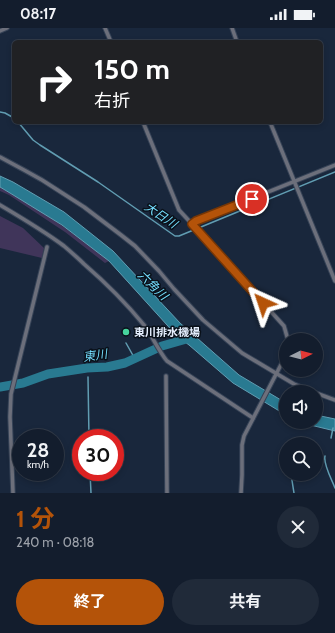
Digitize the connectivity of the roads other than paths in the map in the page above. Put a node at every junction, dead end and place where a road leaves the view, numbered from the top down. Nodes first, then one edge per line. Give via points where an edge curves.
1 (7, 28) edge
2 (106, 28) edge
3 (232, 28) edge
4 (0, 31) edge
5 (110, 40) edge
6 (237, 40) edge
7 (144, 124) edge
8 (271, 124) edge
9 (0, 157) edge
10 (335, 165) edge
11 (295, 182) junction
12 (0, 205) edge
13 (192, 224) junction
14 (47, 247) dead end
15 (335, 281) edge
16 (286, 333) edge
17 (279, 369) edge
18 (276, 375) junction
19 (166, 376) dead end
20 (296, 385) edge
21 (323, 396) edge
22 (335, 400) edge
23 (254, 416) junction
24 (13, 493) edge
25 (167, 493) edge
26 (241, 493) edge

1 - 4 street
2 - 5 street
3 - 6 street
7 - 13 street via 179,210
8 - 11 street
9 - 18 street via 84,207 121,235 159,270 203,320 242,353
10 - 11 street
11 - 13 street
11 - 15 street
12 - 23 street via 37,227 96,275 144,325 167,361
13 - 16 street via 284,326
14 - 24 street via 11,394
17 - 18 street
18 - 20 street
18 - 23 street
19 - 25 street
21 - 22 street
23 - 26 street via 242,445

